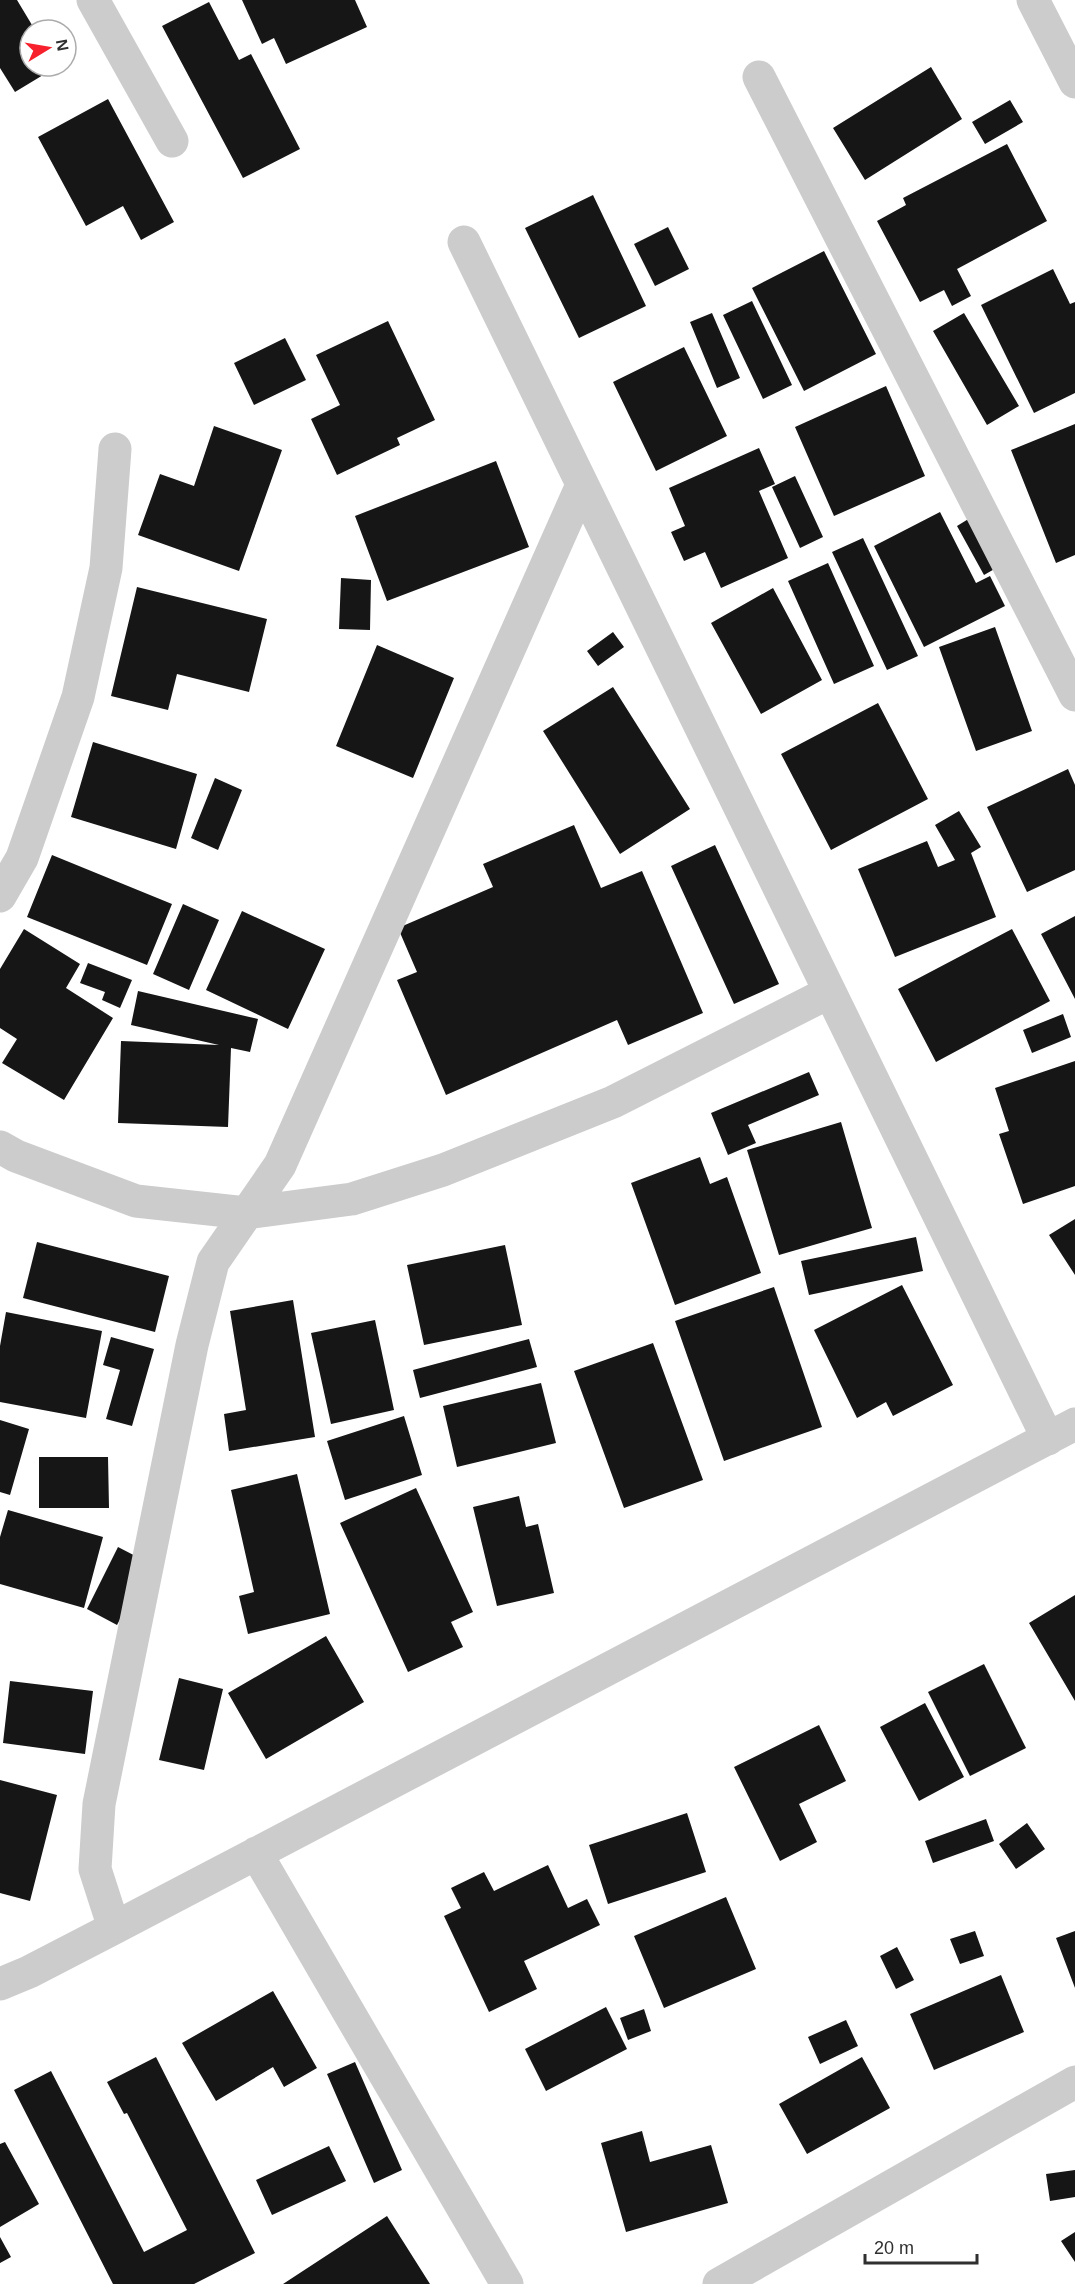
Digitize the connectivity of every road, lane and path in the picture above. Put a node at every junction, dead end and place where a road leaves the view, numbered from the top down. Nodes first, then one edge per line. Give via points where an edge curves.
1 (93, 0) edge
2 (1033, 0) edge
3 (759, 77) dead end
4 (1075, 82) edge
5 (172, 141) dead end
6 (464, 242) dead end
7 (115, 449) dead end
8 (582, 485) junction
9 (1075, 695) edge
10 (0, 896) edge
11 (830, 992) junction
12 (0, 1147) edge
13 (246, 1213) junction
14 (1062, 1432) edge
15 (256, 1853) junction
16 (114, 1928) junction
17 (0, 1984) edge
18 (1075, 2082) edge
19 (507, 2284) edge
20 (719, 2284) edge

1 - 5 street
2 - 4 street
3 - 9 street
6 - 8 street
7 - 10 street via 106,568 78,697 22,858
8 - 11 street
8 - 13 street via 280,1165
11 - 13 street via 613,1102 443,1170 352,1199
11 - 14 street
12 - 13 street via 136,1201
13 - 16 street via 213,1262 192,1344 99,1804 95,1869
14 - 15 street
15 - 16 street
15 - 19 street
16 - 17 street
18 - 20 street

